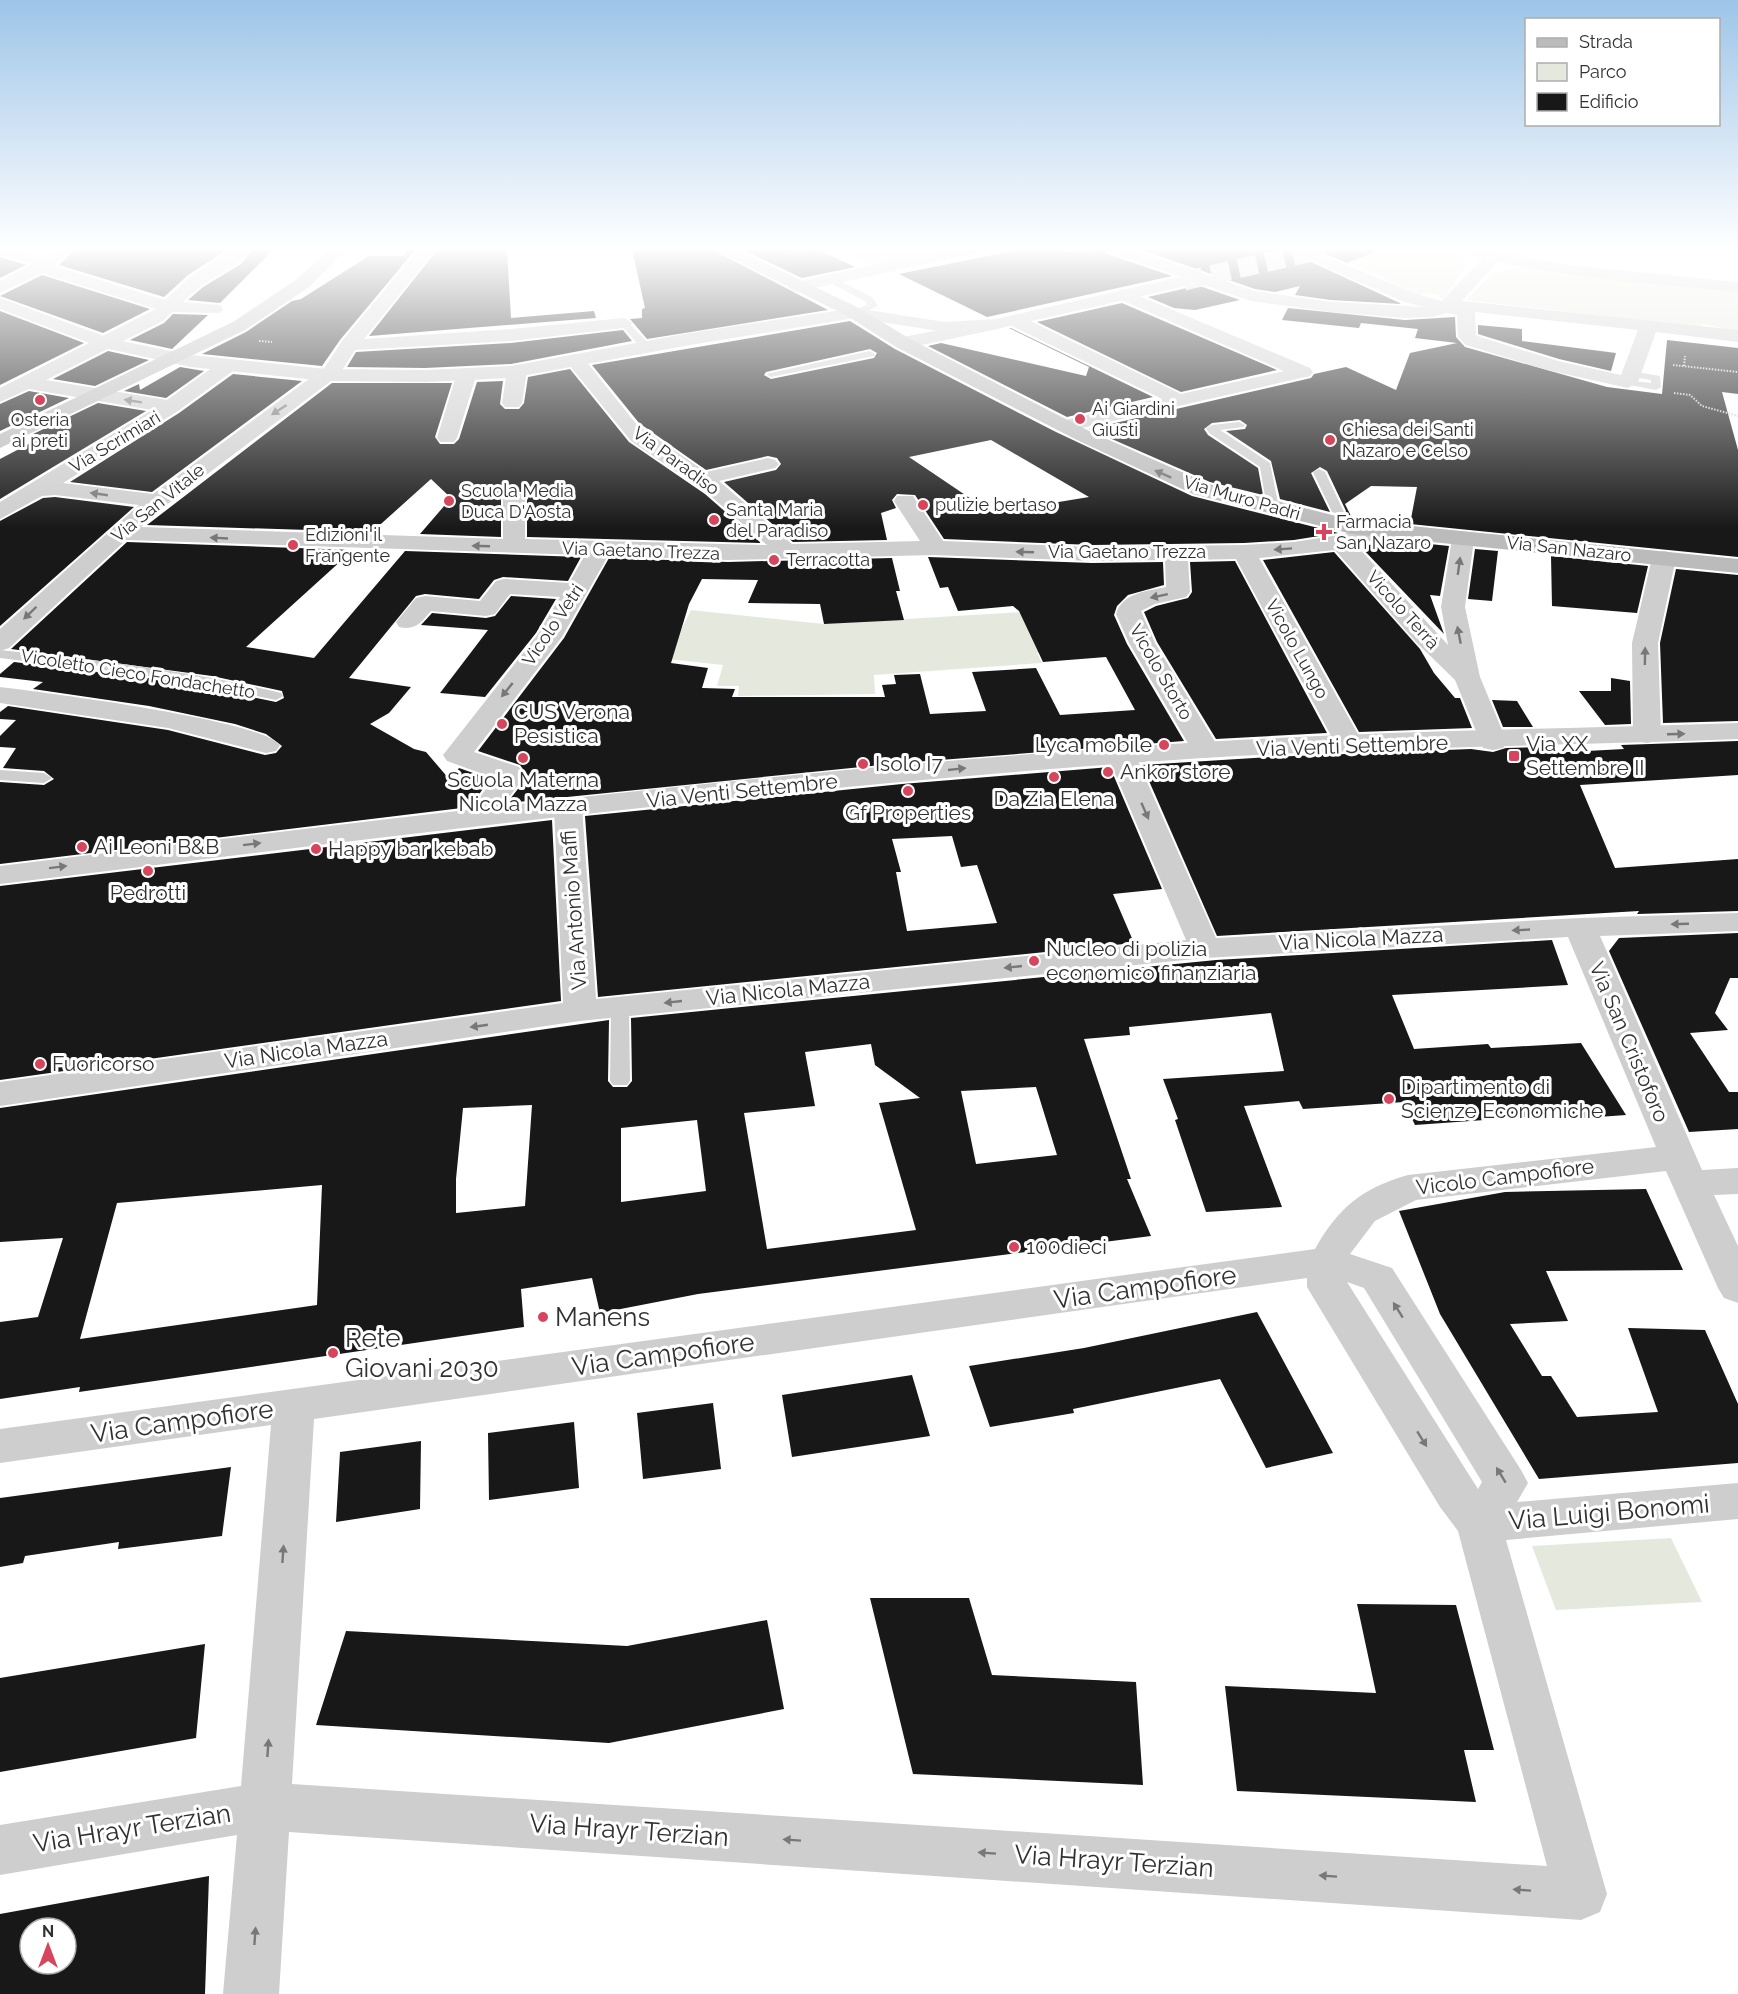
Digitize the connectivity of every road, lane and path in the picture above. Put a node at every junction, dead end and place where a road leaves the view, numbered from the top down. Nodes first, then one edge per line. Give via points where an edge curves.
1 (203, 342) edge
2 (351, 342) edge
3 (397, 342) edge
4 (641, 342) edge
5 (676, 342) edge
6 (896, 342) edge
7 (919, 342) edge
8 (1050, 342) edge
9 (1234, 342) edge
10 (1476, 342) edge
11 (1641, 342) edge
12 (107, 343) joint
13 (349, 345) junction
14 (902, 346) junction
15 (646, 347) junction
16 (870, 354) dead end
17 (1685, 356) dead end
18 (172, 357) junction
19 (575, 361) junction
20 (227, 366) junction
21 (1684, 366) junction
22 (517, 371) junction
23 (1508, 371) dead end
24 (1738, 373) edge
25 (771, 374) dead end
26 (1626, 374) junction
27 (326, 375) junction
28 (466, 376) junction
29 (1721, 377) dead end
30 (28, 383) junction
31 (95, 395) junction
32 (0, 396) edge
33 (1694, 398) dead end
34 (1181, 401) junction
35 (512, 403) dead end
36 (171, 407) junction
37 (1738, 416) edge
38 (1239, 425) dead end
39 (1064, 426) junction
40 (447, 438) dead end
41 (0, 442) edge
42 (768, 464) dead end
43 (1319, 472) dead end
44 (702, 479) junction
45 (0, 486) edge
46 (34, 490) junction
47 (514, 499) dead end
48 (157, 501) junction
49 (905, 501) dead end
50 (1273, 508) junction
51 (0, 512) edge
52 (1341, 524) junction
53 (1390, 531) joint
54 (121, 533) junction
55 (1463, 539) junction
56 (514, 547) junction
57 (934, 548) junction
58 (600, 550) junction
59 (787, 552) junction
60 (1244, 552) junction
61 (1176, 553) junction
62 (1664, 558) junction
63 (1738, 566) edge
64 (576, 591) junction
65 (408, 622) dead end
66 (0, 643) edge
67 (0, 654) edge
68 (1467, 677) junction
69 (0, 694) edge
70 (276, 696) dead end
71 (1738, 731) edge
72 (1647, 735) junction
73 (1493, 742) junction
74 (266, 744) dead end
75 (1350, 745) junction
76 (1206, 750) junction
77 (1122, 757) junction
78 (0, 775) edge
79 (44, 778) dead end
80 (568, 808) junction
81 (480, 816) junction
82 (0, 875) edge
83 (1738, 922) edge
84 (1580, 927) junction
85 (1205, 948) junction
86 (620, 1008) junction
87 (580, 1011) junction
88 (620, 1081) dead end
89 (0, 1094) edge
90 (1685, 1170) junction
91 (1738, 1181) edge
92 (1327, 1261) junction
93 (1738, 1288) edge
94 (1442, 1380) junction
95 (1392, 1391) junction
96 (294, 1406) junction
97 (0, 1446) edge
98 (1738, 1501) edge
99 (1479, 1524) junction
100 (264, 1806) junction
101 (0, 1851) edge
102 (251, 1994) edge

1 - 18 main road
2 - 13 street, Via San Vitale
3 - 13 street
4 - 15 lane
5 - 15 street
6 - 14 main road, Via Muro Padri
7 - 14 street
8 - 34 street
9 - 34 street via 1303,372
10 - 26 street via 1512,355
11 - 26 street
12 - 18 street
12 - 30 street
13 - 27 street, Via San Vitale
14 - 39 main road, Via Muro Padri
15 - 19 street
16 - 25 lane
17 - 21 path
18 - 20 street
18 - 31 main road
19 - 22 street
19 - 44 street, Via Paradiso via 594,379 602,396 631,430
20 - 27 street
20 - 36 street, Via Scrimiari
21 - 24 path
21 - 26 path
22 - 28 street
22 - 35 street
23 - 26 street via 1601,382
24 - 29 path via 1721,373
27 - 28 street
27 -> 48 street, Via San Vitale
28 - 40 street
30 - 31 street
30 - 32 street
36 -> 31 street
31 - 41 main road
33 - 37 path via 1702,406
34 - 39 street
36 - 46 street, Via Scrimiari
38 - 50 lane via 1212,428 1266,465
50 -> 39 main road, Via Muro Padri via 1162,474
42 - 44 street
43 - 52 lane
44 - 59 street, Via Paradiso
45 - 46 street
48 -> 46 street via 55,488
46 - 51 street, Via Scrimiari
47 - 56 street
48 - 54 street, Via San Vitale
49 - 57 street
50 - 52 main road, Via Muro Padri
52 - 53 street, Via Gaetano Trezza
52 -> 60 street, Via Gaetano Trezza
52 - 68 street, Vicolo Terrà via 1425,637
53 - 55 main road, Via San Nazaro
56 -> 54 street, Via Gaetano Trezza
54 -> 66 street, Via San Vitale
55 - 62 main road, Via San Nazaro
68 -> 55 street, Vicolo Terrà via 1453,607
56 - 58 street, Via Gaetano Trezza
57 - 59 street, Via Gaetano Trezza
61 -> 57 street, Via Gaetano Trezza
58 - 59 street, Via Gaetano Trezza
58 - 64 street, Vicolo Vetri
60 - 61 street, Via Gaetano Trezza
60 - 75 street, Vicolo Lungo
61 -> 76 street, Vicolo Storto via 1178,592 1148,598 1130,607 1128,614
62 - 63 main road, Via San Nazaro
72 -> 62 street via 1644,655
64 - 65 street via 504,586 486,609 425,603
64 -> 81 street, Vicolo Vetri via 549,637 457,755 509,774
67 - 70 lane, Vicoletto Cieco Fondachetto via 228,684
68 - 73 street, Vicolo Terrà
69 - 74 street via 214,728
72 -> 71 street, Via Venti Settembre
72 - 73 street, Via Venti Settembre
73 - 75 street, Via Venti Settembre
75 - 76 street, Via Venti Settembre
76 - 77 street, Via Venti Settembre
80 -> 77 street, Via Venti Settembre
77 -> 85 street
78 - 79 lane
80 - 81 street, Via Venti Settembre
80 - 87 street, Via Antonio Maffi
82 -> 81 street, Via Venti Settembre
83 -> 84 street, Via Nicola Mazza
84 -> 85 street, Via Nicola Mazza
84 - 90 street, Via San Cristoforo
85 -> 86 street, Via Nicola Mazza
86 - 87 street, Via Nicola Mazza
86 - 88 lane
87 -> 89 street, Via Nicola Mazza
90 - 91 street, Vicolo Campofiore
90 - 92 street, Vicolo Campofiore via 1408,1188 1362,1212 1343,1233
90 - 93 street, Via San Cristoforo
94 -> 92 street, Via Campofiore via 1378,1278
92 - 95 street via 1327,1287
92 - 96 street, Via Campofiore
94 - 95 street
99 -> 94 street, Via Campofiore via 1506,1484
95 -> 99 street
96 - 97 street, Via Campofiore
100 -> 96 street
98 - 99 street, Via Luigi Bonomi
99 -> 100 street, Via Hrayr Terzian via 1581,1894
100 - 101 street, Via Hrayr Terzian
102 -> 100 street

